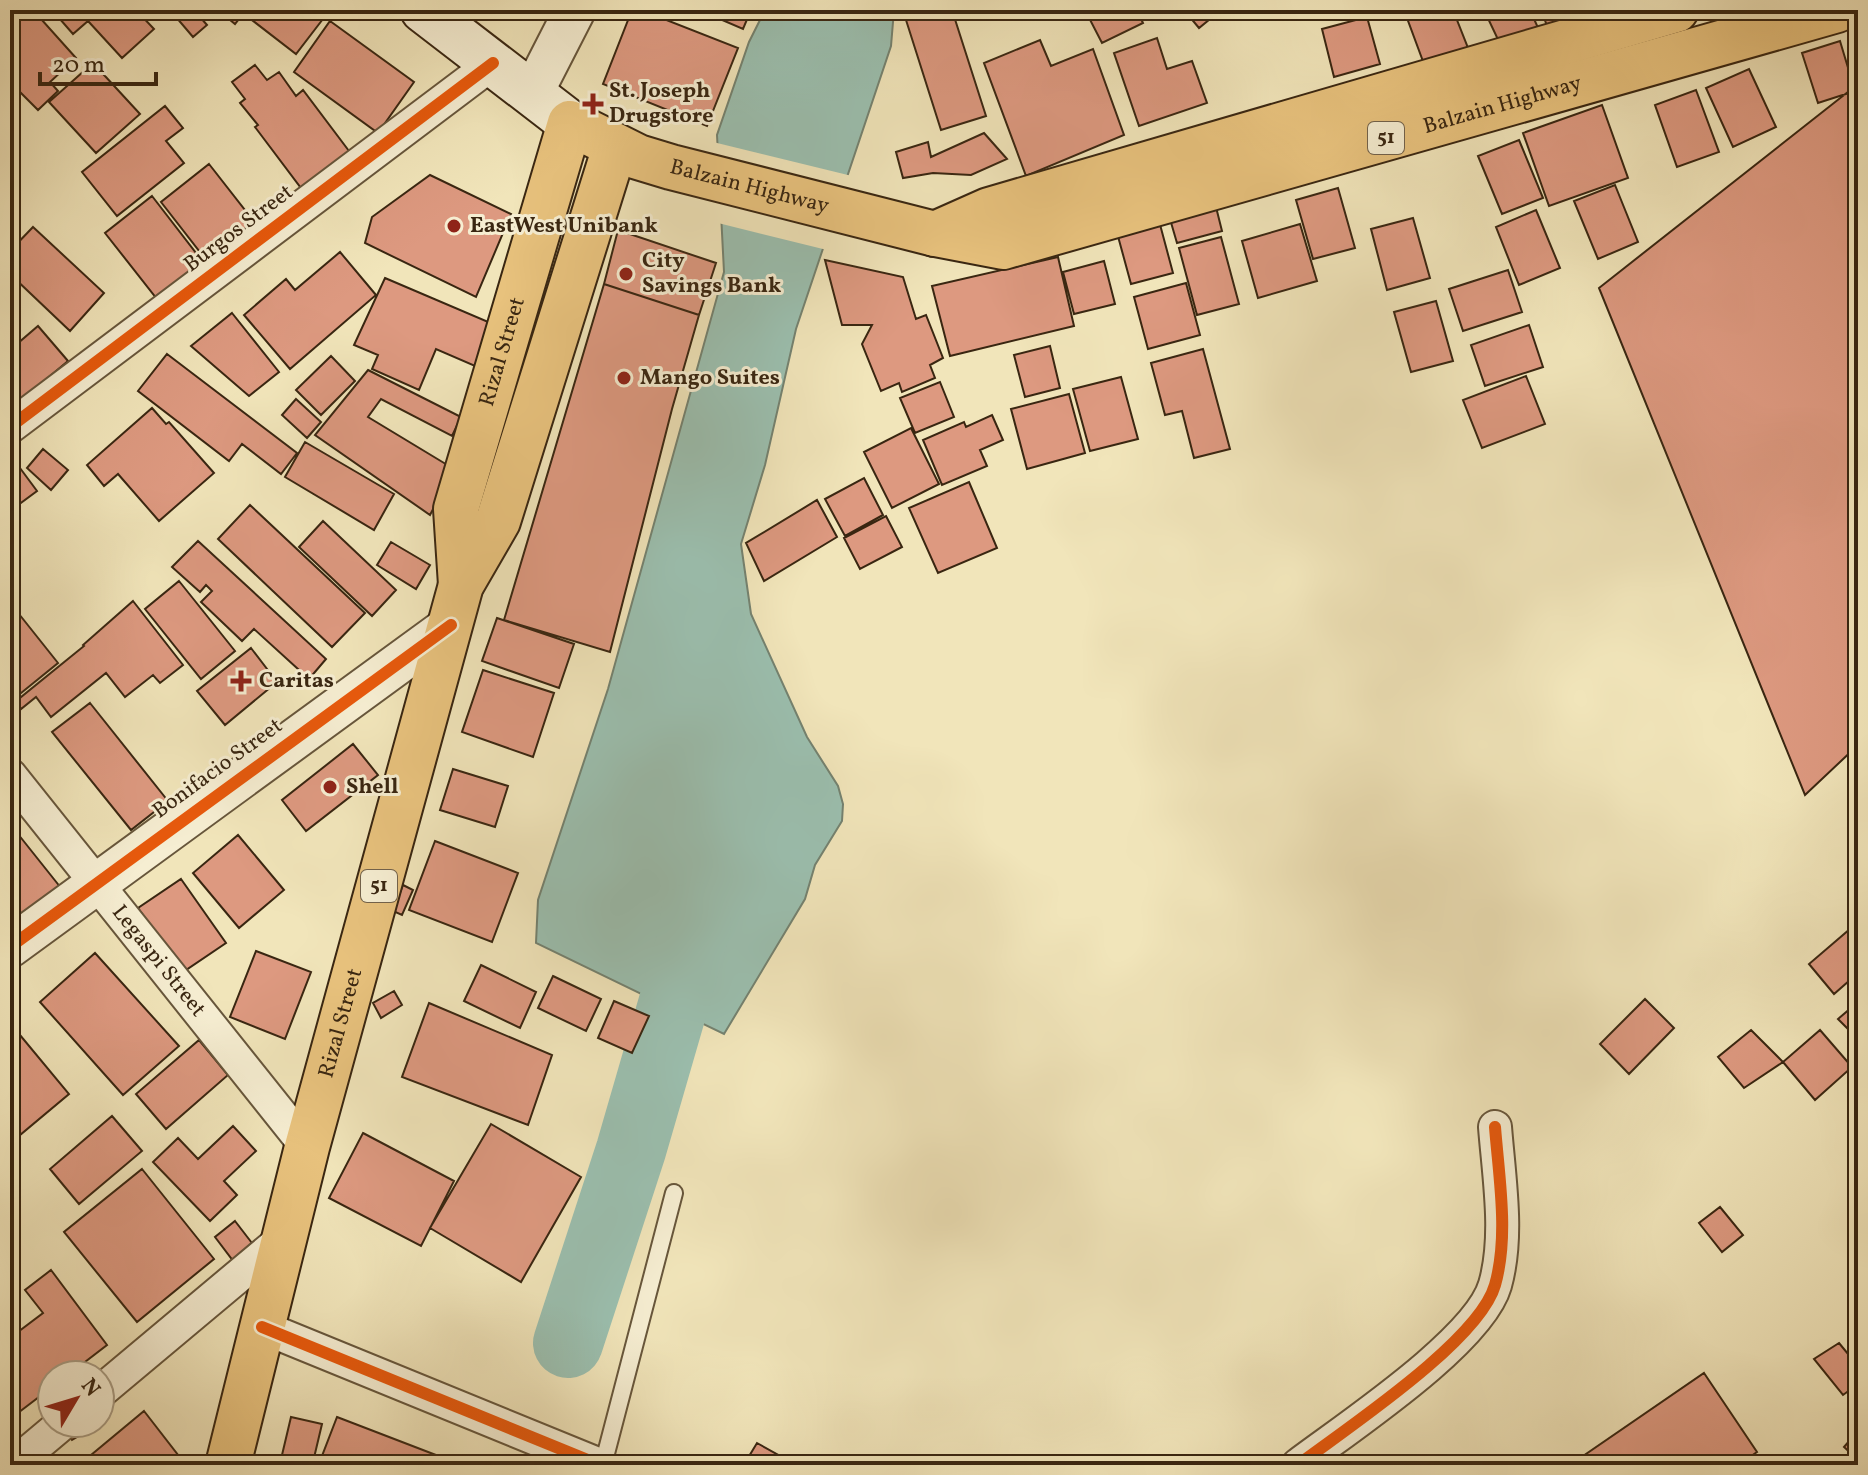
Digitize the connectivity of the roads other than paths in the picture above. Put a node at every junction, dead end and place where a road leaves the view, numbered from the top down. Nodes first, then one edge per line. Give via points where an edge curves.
1 (423, 10) edge
2 (575, 10) edge
3 (1676, 10) edge
4 (1837, 10) edge
5 (493, 63) junction
6 (532, 94) junction
7 (570, 123) junction
8 (615, 147) junction
9 (918, 230) junction
10 (10, 427) edge
11 (456, 605) junction
12 (10, 775) edge
13 (95, 883) junction
14 (10, 947) edge
15 (1495, 1127) dead end
16 (307, 1147) junction
17 (674, 1193) dead end
18 (285, 1237) junction
19 (262, 1327) junction
20 (116, 1379) edge
21 (44, 1439) edge
22 (13, 1465) edge
23 (228, 1465) edge
24 (601, 1465) edge
25 (1298, 1465) edge

1 - 5 main road
2 - 6 street
3 - 9 main road, Balzain Highway / 51
4 - 9 main road, Balzain Highway / 51 via 1003,247
5 - 6 main road
5 - 10 street, Burgos Street
6 - 7 main road
7 - 8 main road, Balzain Highway / 51
7 - 11 main road, Rizal Street / 51 via 456,509
8 - 9 main road, Balzain Highway / 51 via 671,167
8 - 11 main road, Rizal Street / 51 via 498,521
11 - 13 street, Bonifacio Street
11 - 16 main road, Rizal Street / 51
12 - 13 street, Legaspi Street
13 - 14 street, Bonifacio Street
13 - 16 street, Legaspi Street
15 - 25 street via 1501,1251 1486,1308 1407,1383
16 - 18 main road, Rizal Street / 51
17 - 24 lane
18 - 19 main road, Rizal Street / 51
18 - 20 street
19 - 23 main road, Rizal Street / 51
19 - 24 street
21 - 22 street

